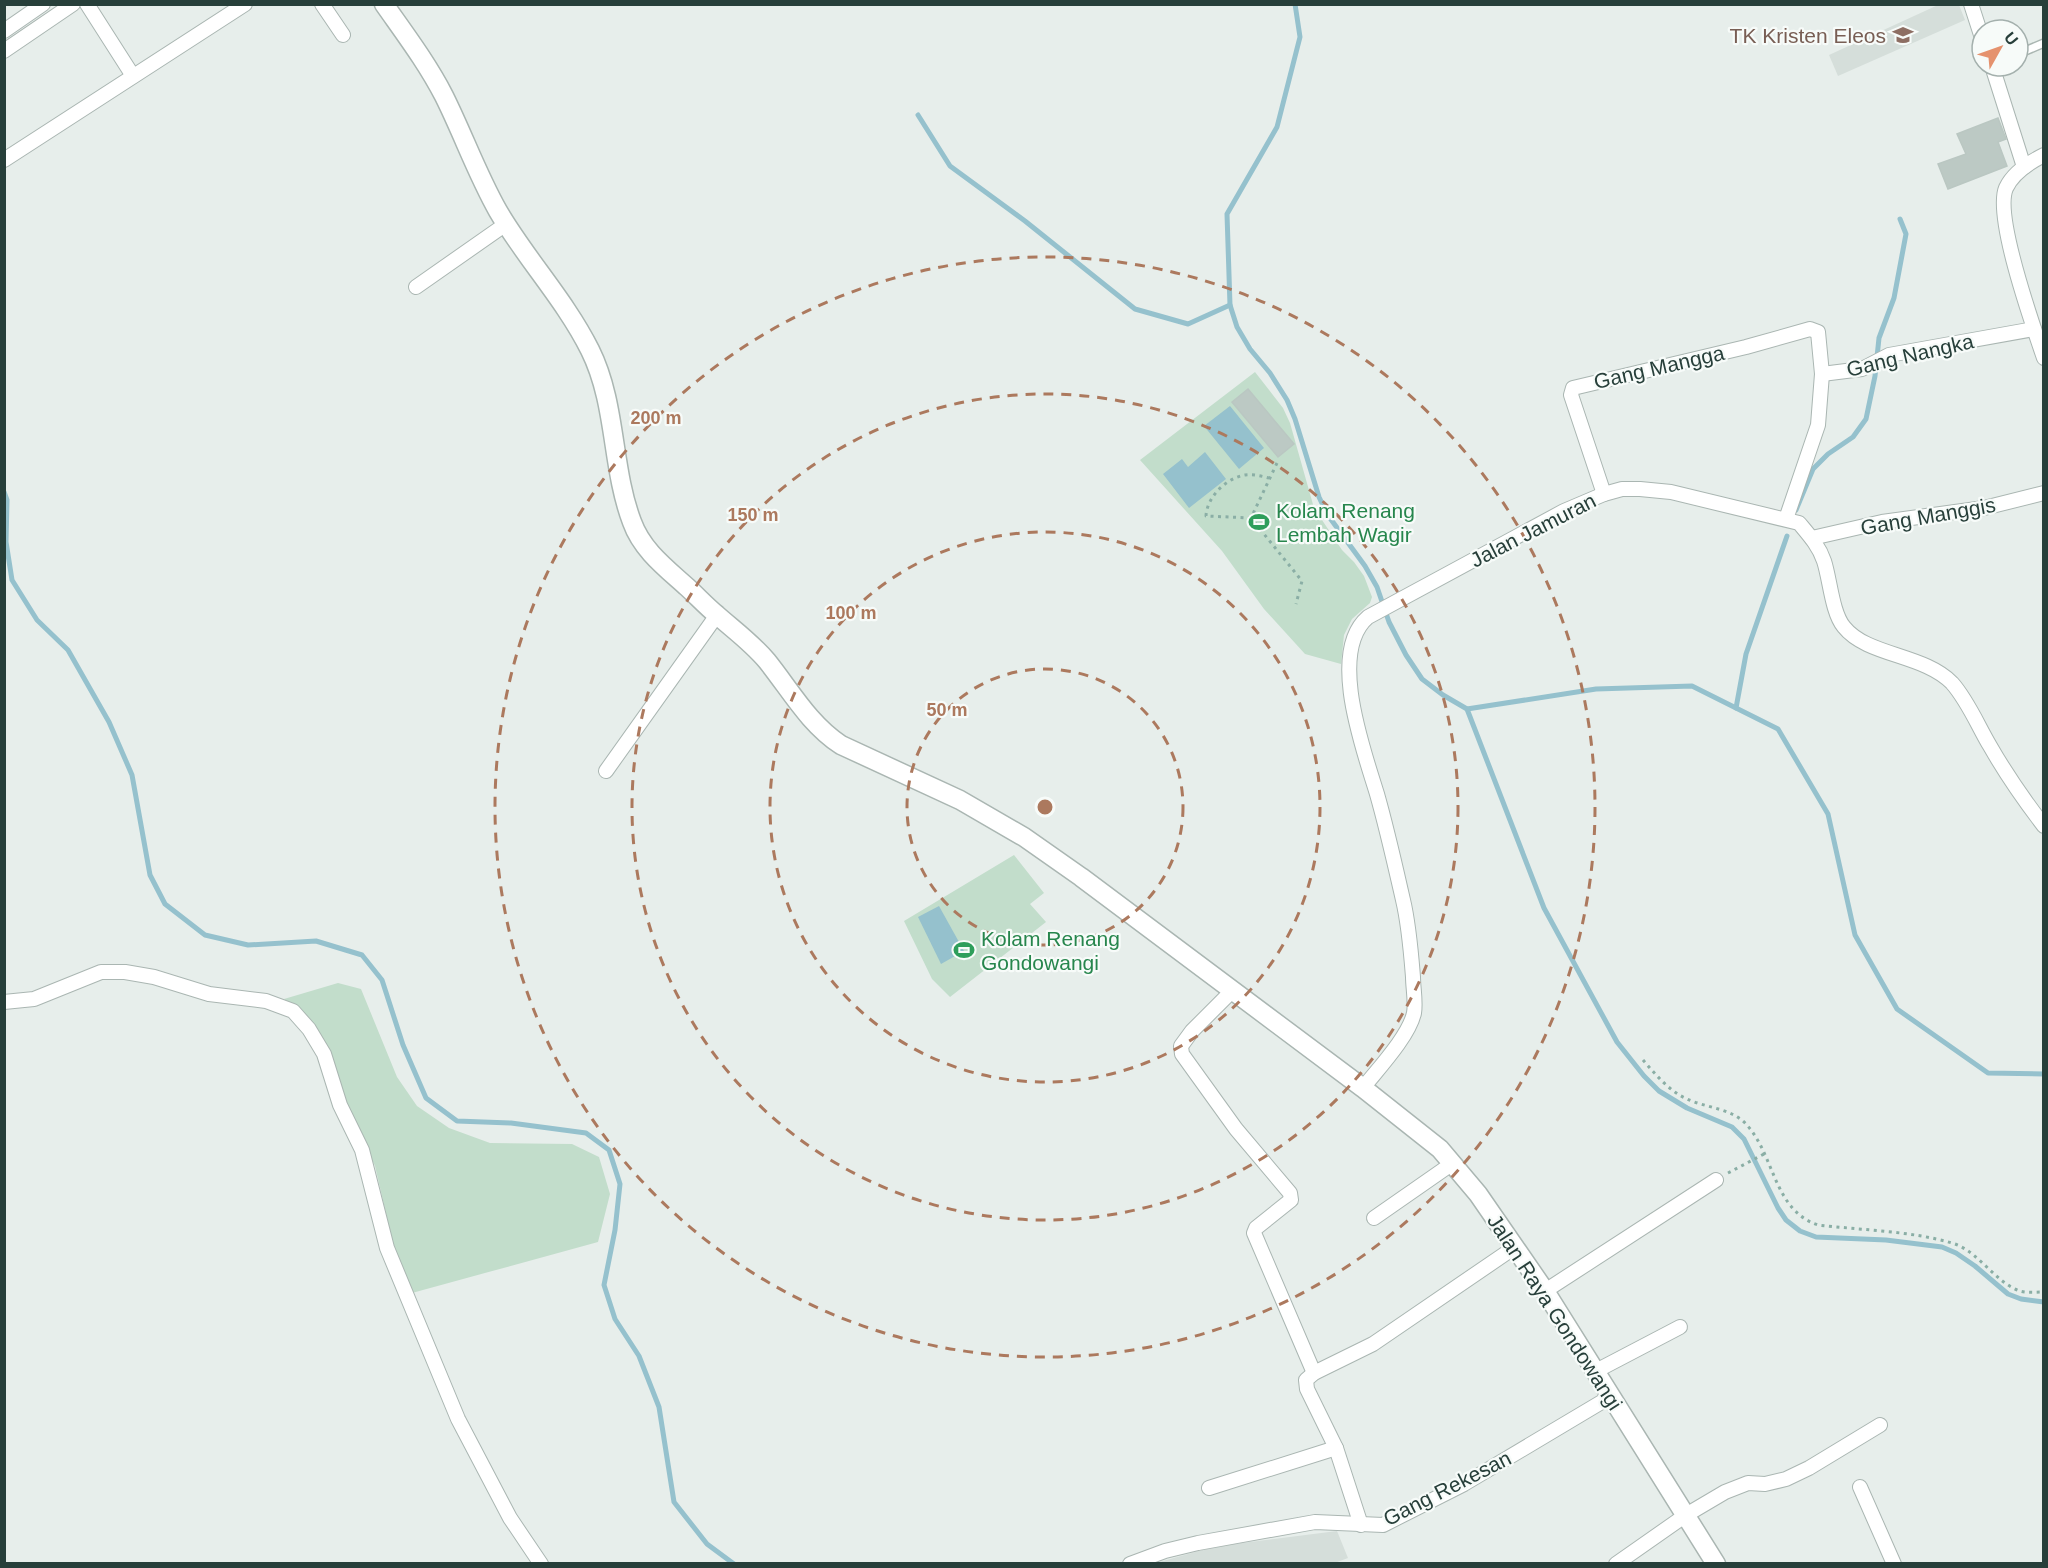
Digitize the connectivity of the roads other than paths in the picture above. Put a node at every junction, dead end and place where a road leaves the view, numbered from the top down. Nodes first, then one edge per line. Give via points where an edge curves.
1 (43, 4) edge
2 (73, 4) edge
3 (87, 4) edge
4 (245, 4) edge
5 (322, 4) edge
6 (384, 4) edge
7 (4, 32) edge
8 (343, 35) dead end
9 (9, 49) edge
10 (134, 76) junction
11 (1996, 78) edge
12 (2043, 154) edge
13 (4, 160) edge
14 (2024, 167) junction
15 (506, 224) junction
16 (416, 287) dead end
17 (2037, 326) edge
18 (1818, 332) joint
19 (2043, 358) edge
20 (1822, 374) junction
21 (2043, 493) edge
22 (1604, 494) junction
23 (1786, 519) junction
24 (1812, 538) junction
25 (717, 615) junction
26 (606, 771) dead end
27 (2043, 826) edge
28 (1232, 991) junction
29 (4, 1002) edge
30 (1363, 1088) junction
31 (1453, 1163) junction
32 (1716, 1180) road end
33 (1374, 1218) dead end
34 (1515, 1247) junction
35 (1545, 1291) junction
36 (1680, 1327) dead end
37 (1594, 1372) junction
38 (1314, 1374) junction
39 (1610, 1397) junction
40 (1880, 1425) dead end
41 (1336, 1448) junction
42 (1860, 1486) dead end
43 (1209, 1488) dead end
44 (1686, 1515) junction
45 (1361, 1525) junction
46 (1712, 1562) edge
47 (541, 1563) edge
48 (1130, 1563) edge
49 (1616, 1563) edge
50 (1894, 1563) edge

1 - 7 street
2 - 9 street
3 - 10 street
4 - 10 street
5 - 8 street
6 - 15 street, Jalan Raya Gondowangi via 444,96
7 - 9 street
10 - 13 street
11 - 14 street
12 - 14 street
14 - 17 street via 2010,181 2003,199 2008,239
15 - 16 street
15 - 25 street, Jalan Raya Gondowangi via 566,307 591,352 606,400 633,525 660,564
17 - 19 street
17 - 20 street, Gang Nangka via 1886,356 1862,369
18 - 20 street, Gang Nangka
18 - 22 street, Gang Mangga via 1810,329 1573,388 1571,395
20 - 23 street, Gang Nangka via 1818,425
21 - 24 street, Gang Manggis via 1984,508 1882,522
22 - 23 street, Jalan Jamuran via 1622,489 1671,492
22 - 30 street, Jalan Jamuran via 1554,516 1368,617 1352,640 1351,696 1404,904 1414,1012 1408,1028
23 - 24 street, Jalan Jamuran via 1799,524
24 - 27 street, Jalan Jamuran via 1824,561 1841,623 1849,633 1926,666 1952,683
25 - 26 street
25 - 28 street, Jalan Raya Gondowangi via 767,661 825,735 960,800 1024,837
28 - 30 street, Jalan Raya Gondowangi
28 - 38 street via 1192,1031 1181,1046 1182,1054 1236,1129 1290,1193 1291,1200 1254,1233
29 - 47 street via 34,999 101,972 125,972 209,994 266,1001 293,1011 324,1054 340,1105 362,1150 387,1248 458,1419 510,1518
30 - 31 street, Jalan Raya Gondowangi
31 - 33 street
31 - 34 street, Jalan Raya Gondowangi
32 - 35 street
34 - 35 street, Jalan Raya Gondowangi
34 - 38 street via 1373,1344
35 - 37 street, Jalan Raya Gondowangi
36 - 37 street
37 - 39 street, Jalan Raya Gondowangi
38 - 41 street via 1306,1380 1307,1389
39 - 44 street, Jalan Raya Gondowangi
39 - 45 street, Gang Rekesan via 1398,1519 1383,1525
40 - 44 street via 1786,1479 1748,1483
41 - 43 street
41 - 45 street
42 - 50 street
44 - 46 street, Jalan Raya Gondowangi
44 - 49 street
45 - 48 street, Gang Rekesan via 1294,1525 1198,1543

